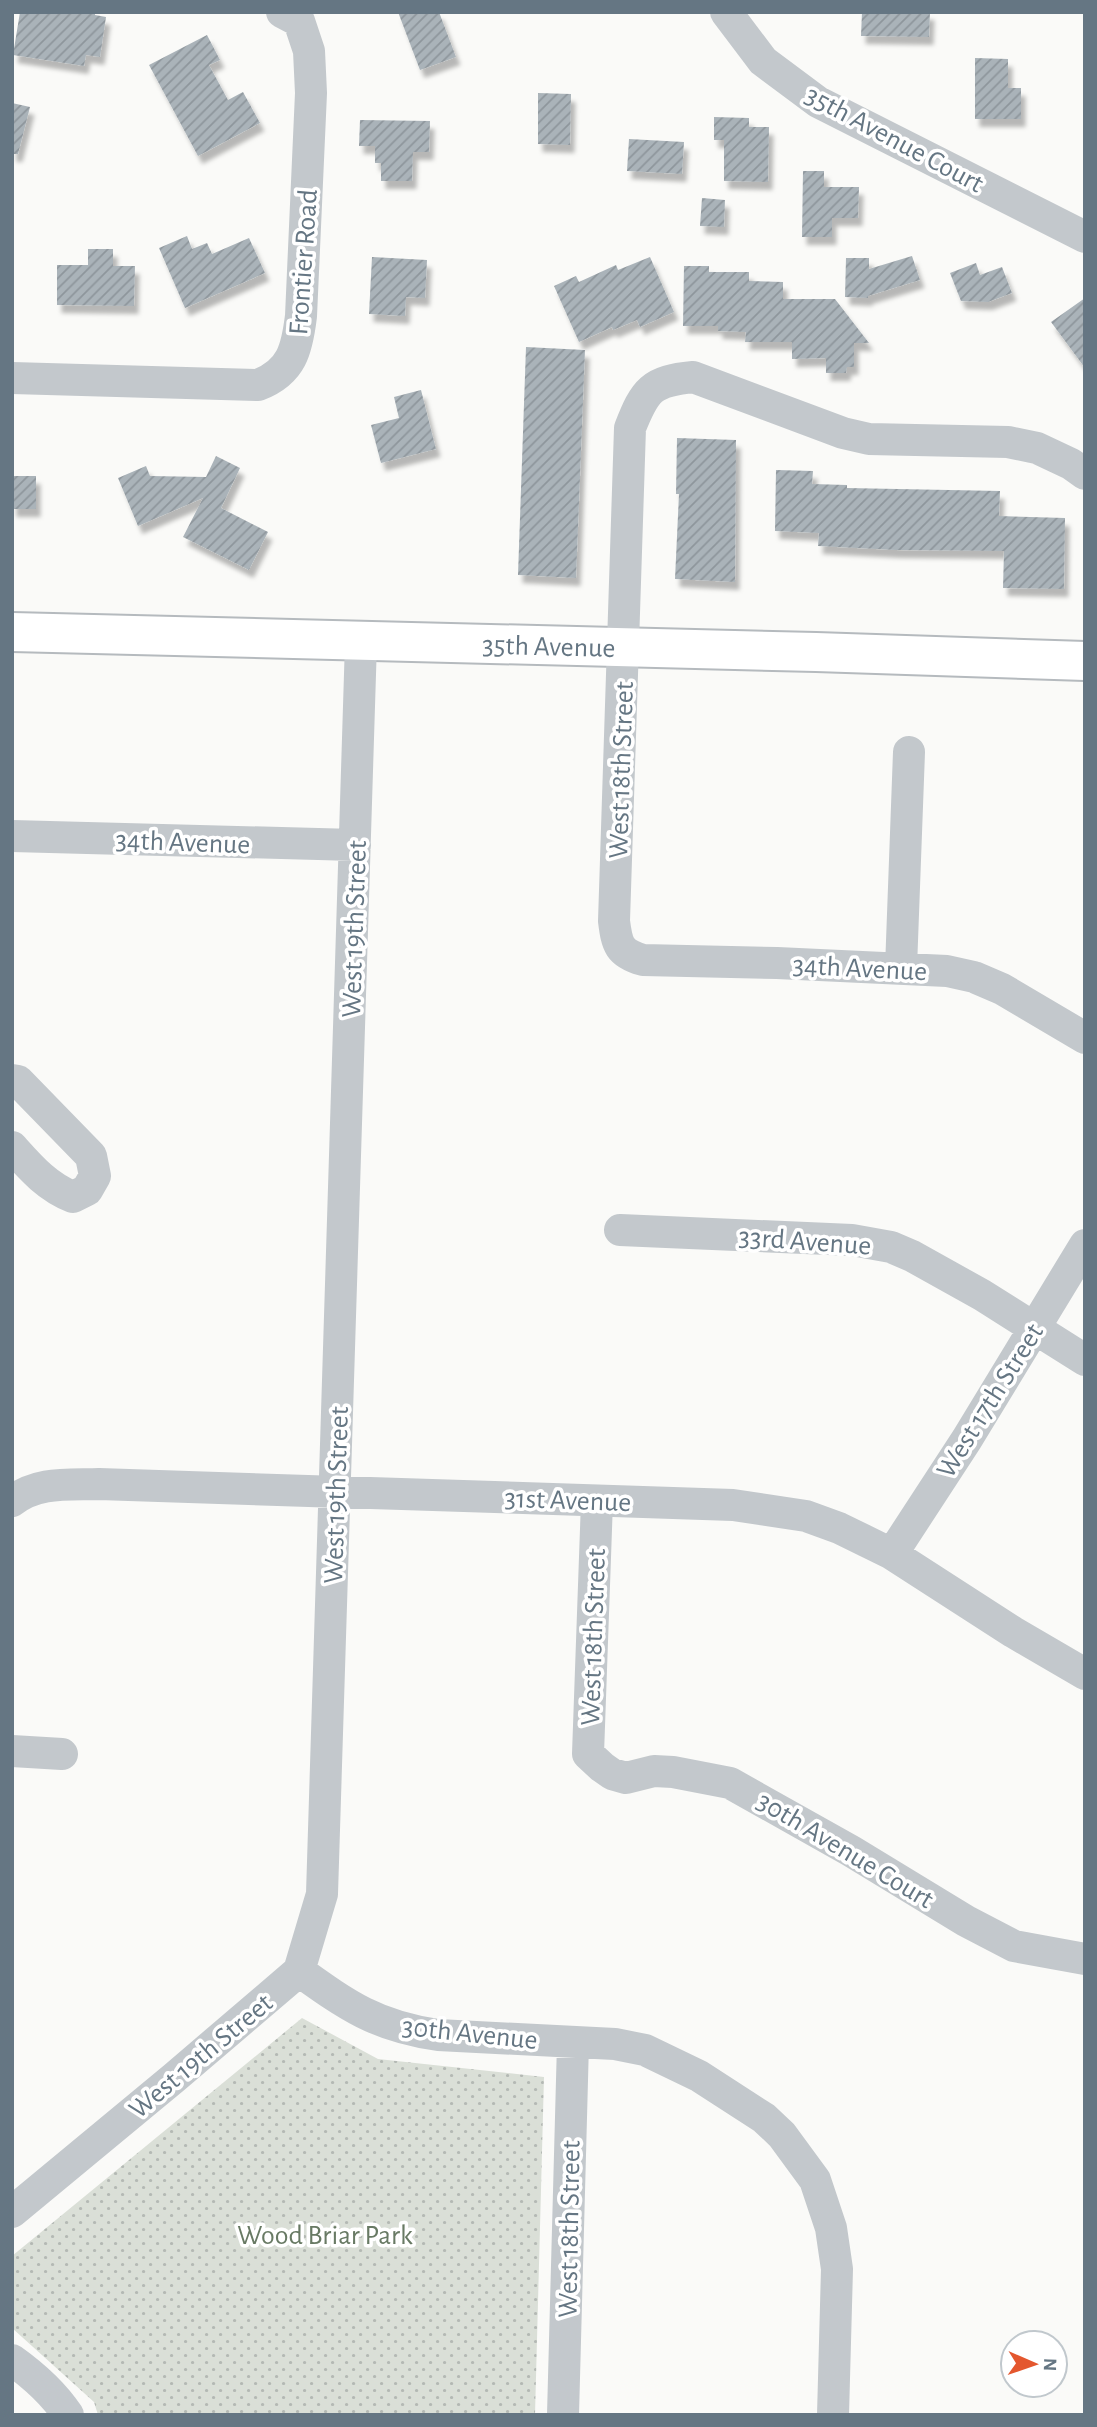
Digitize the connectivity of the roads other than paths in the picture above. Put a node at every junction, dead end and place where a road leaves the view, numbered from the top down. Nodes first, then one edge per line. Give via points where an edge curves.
1 (282, 12) edge
2 (726, 12) edge
3 (1085, 237) edge
4 (12, 378) edge
5 (1085, 474) edge
6 (12, 632) edge
7 (361, 642) junction
8 (624, 649) junction
9 (1083, 659) edge
10 (909, 752) dead end
11 (12, 836) edge
12 (355, 845) junction
13 (621, 949) joint
14 (901, 968) junction
15 (1085, 1038) edge
16 (12, 1080) edge
17 (18, 1167) edge
18 (620, 1230) dead end
19 (1085, 1245) edge
20 (1033, 1329) junction
21 (1085, 1360) edge
22 (335, 1492) junction
23 (12, 1501) edge
24 (597, 1501) junction
25 (892, 1554) junction
26 (1085, 1674) edge
27 (12, 1751) edge
28 (62, 1754) dead end
29 (602, 1768) joint
30 (1085, 1959) edge
31 (299, 1970) junction
32 (573, 2043) junction
33 (12, 2212) edge
34 (12, 2360) edge
35 (68, 2415) edge
36 (563, 2415) edge
37 (833, 2415) edge

1 - 4 street, Frontier Road via 299,21 309,51 311,93 298,347 283,368 272,380 258,385
2 - 3 street, 35th Avenue Court via 763,61 817,102
5 - 8 street, West 18th Street via 1037,448 1008,442 869,439 693,377 672,379 653,387 639,404 630,428
6 - 7 main road, 35th Avenue
7 - 8 main road, 35th Avenue
7 - 12 street, West 19th Street
8 - 9 main road, 35th Avenue
8 - 13 street, West 18th Street via 614,921
10 - 14 street
11 - 12 street, 34th Avenue
12 - 22 street, West 19th Street
13 - 14 street, 34th Avenue via 643,960 670,962
14 - 15 street, 34th Avenue via 974,977
16 - 17 street via 91,1156 95,1176 88,1190 73,1197
18 - 20 street, 33rd Avenue via 852,1240 891,1247 982,1295
19 - 20 street, West 17th Street
20 - 21 street, 33rd Avenue
20 - 25 street, West 17th Street
22 - 23 street, 31st Avenue via 46,1485
22 - 24 street, 31st Avenue
22 - 31 street, West 19th Street via 322,1894
24 - 25 street, 31st Avenue via 733,1505 806,1516
24 - 29 street, West 18th Street via 588,1754
25 - 26 street, 31st Avenue
27 - 28 street
29 - 30 street, 30th Avenue Court via 626,1778 654,1771 730,1783 1014,1946
31 - 32 street, 30th Avenue via 348,2006 409,2031
31 - 33 street, West 19th Street
32 - 36 street, West 18th Street
32 - 37 street, 30th Avenue via 615,2044 675,2063 764,2118 799,2155 815,2180 831,2228 837,2269
34 - 35 street

